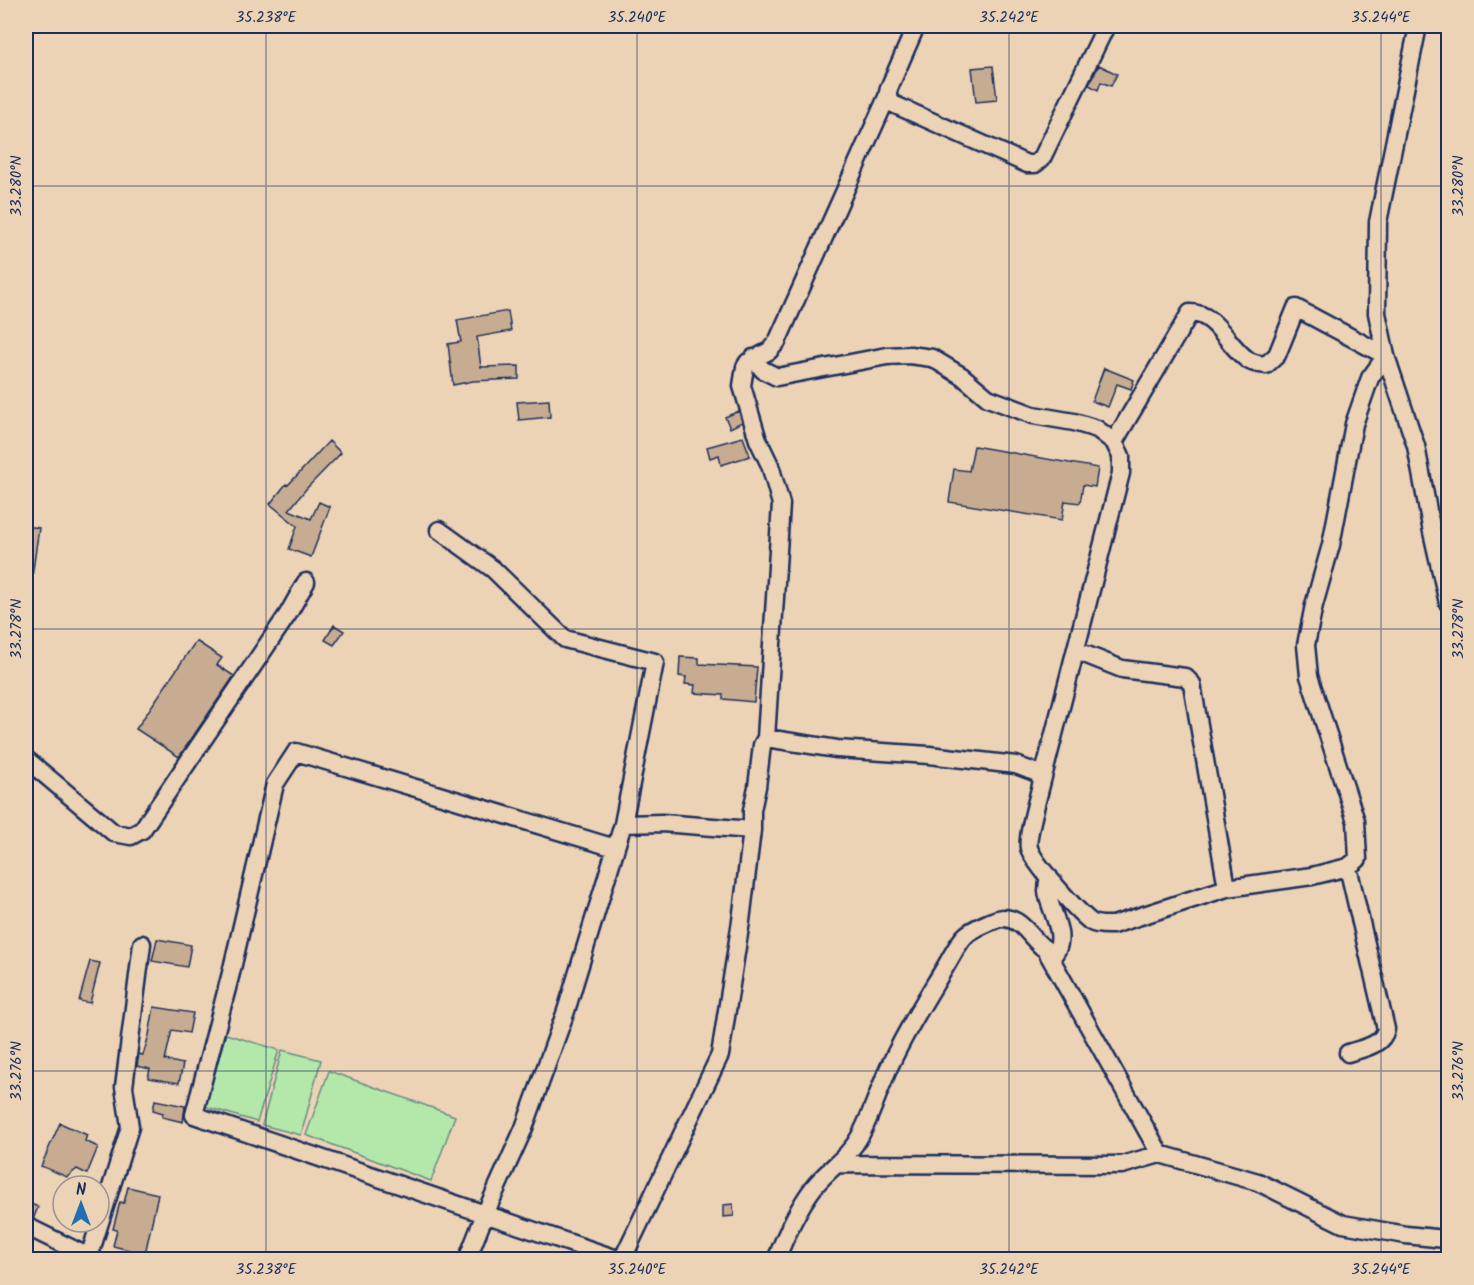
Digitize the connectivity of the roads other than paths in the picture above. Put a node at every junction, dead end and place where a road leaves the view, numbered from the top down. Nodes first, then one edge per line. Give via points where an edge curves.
1 (916, 26) edge
2 (1106, 26) edge
3 (1418, 26) edge
4 (887, 97) junction
5 (1386, 356) junction
6 (753, 358) junction
7 (1114, 442) junction
8 (439, 530) dead end
9 (306, 582) dead end
10 (1449, 603) edge
11 (1077, 651) junction
12 (766, 738) junction
13 (26, 759) edge
14 (1042, 781) junction
15 (623, 824) junction
16 (752, 830) junction
17 (615, 848) junction
18 (1348, 867) junction
19 (1049, 877) junction
20 (1227, 888) junction
21 (142, 944) dead end
22 (1047, 952) junction
23 (1348, 1053) dead end
24 (1160, 1154) junction
25 (837, 1164) junction
26 (485, 1214) junction
27 (26, 1226) edge
28 (1449, 1241) edge
29 (92, 1258) edge
30 (467, 1260) edge
31 (621, 1260) edge
32 (776, 1260) edge

1 - 4 street
2 - 4 street via 1042,158 1035,164 1027,164 893,104
3 - 5 street via 1378,222 1377,313
4 - 6 street via 777,342 769,351
5 - 7 street via 1296,308 1277,355 1266,365 1250,362 1214,322 1199,313 1190,313
5 - 10 street via 1416,446
5 - 18 street via 1370,378 1354,423 1331,544 1306,645 1309,676 1356,821 1358,859
6 - 7 street via 763,370 777,377 887,356 932,358 988,398 1033,415 1096,429
6 - 12 street via 745,367 742,386 781,504
7 - 11 street via 1121,456 1121,473
8 - 15 street via 493,569 566,639 655,662
9 - 13 street via 142,831 131,836 114,833
11 - 14 street
11 - 20 street via 1122,669 1185,677 1192,684
12 - 14 street via 837,749 1016,765 1037,773
12 - 16 street via 752,810
14 - 19 street via 1028,846
15 - 16 street
15 - 17 street
16 - 31 street via 720,1055
17 - 26 street via 566,1011 524,1128
17 - 26 street via 296,752 275,784 194,1115
18 - 20 street
18 - 23 street via 1386,1029 1377,1043
19 - 20 street via 1092,922 1101,926
19 - 22 street via 1047,891 1059,938 1054,953
21 - 29 street via 124,1087 130,1127
22 - 24 street
22 - 25 street via 1016,921 1004,918 966,934 913,1020 859,1138
24 - 25 street via 1122,1165
24 - 28 street via 1258,1182 1343,1224
25 - 32 street via 803,1203 787,1229
26 - 30 street
26 - 31 street
27 - 29 street

